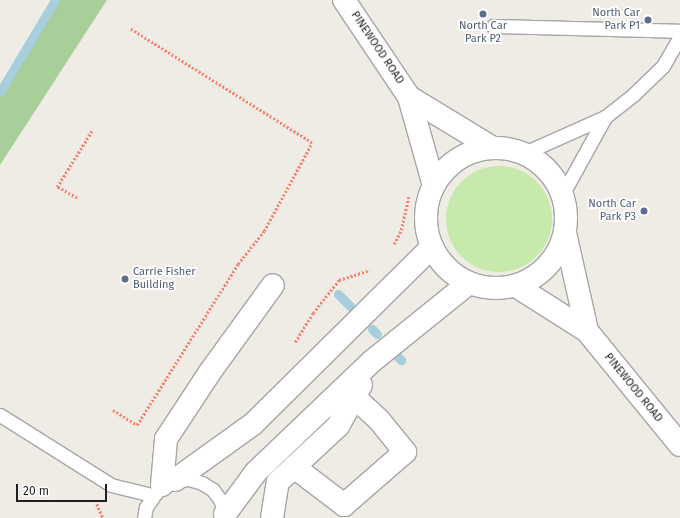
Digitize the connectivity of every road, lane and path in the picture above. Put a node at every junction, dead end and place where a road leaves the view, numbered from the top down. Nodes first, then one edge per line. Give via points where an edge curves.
1 (344, 0) edge
2 (493, 26) dead end
3 (130, 29) dead end
4 (680, 31) edge
5 (680, 37) edge
6 (409, 97) junction
7 (605, 117) junction
8 (93, 129) dead end
9 (493, 148) junction
10 (522, 154) junction
11 (434, 186) junction
12 (409, 194) dead end
13 (562, 195) junction
14 (77, 198) dead end
15 (565, 234) junction
16 (432, 247) junction
17 (392, 249) dead end
18 (373, 267) dead end
19 (469, 283) junction
20 (273, 285) dead end
21 (516, 286) junction
22 (587, 331) junction
23 (293, 345) dead end
24 (370, 362) junction
25 (355, 398) junction
26 (113, 410) dead end
27 (0, 415) edge
28 (680, 445) edge
29 (294, 467) junction
30 (163, 487) junction
31 (225, 516) edge
32 (144, 518) edge
33 (272, 518) edge

1 - 6 street, PINEWOOD ROAD
2 - 4 lane
3 - 26 path via 312,143 264,231 238,264 137,425
5 - 7 lane via 663,66
6 - 9 street, PINEWOOD ROAD
6 - 11 street, PINEWOOD ROAD
7 - 10 lane
7 - 13 lane
8 - 14 path via 57,187
9 - 10 street
9 - 11 street via 475,151 458,159 444,171
10 - 13 street via 547,170
11 - 16 street via 427,206 427,227
12 - 17 path via 401,230
13 - 15 street via 567,218
15 - 21 street via 558,251 547,266 533,278
15 - 22 street, PINEWOOD ROAD
16 - 19 street via 441,262
16 - 30 street via 253,424
18 - 23 path via 339,280 313,313
19 - 21 street via 484,287
19 - 24 street
20 - 30 street via 210,372 166,439
21 - 22 street, PINEWOOD ROAD
22 - 28 street, PINEWOOD ROAD
24 - 25 street
24 - 31 street via 256,472
25 - 29 street via 338,426
25 - 29 street via 405,452 344,505
27 - 30 lane via 111,485
29 - 33 street via 278,482
30 - 31 lane via 189,479 202,483 213,490 221,501
30 - 32 lane via 146,507

